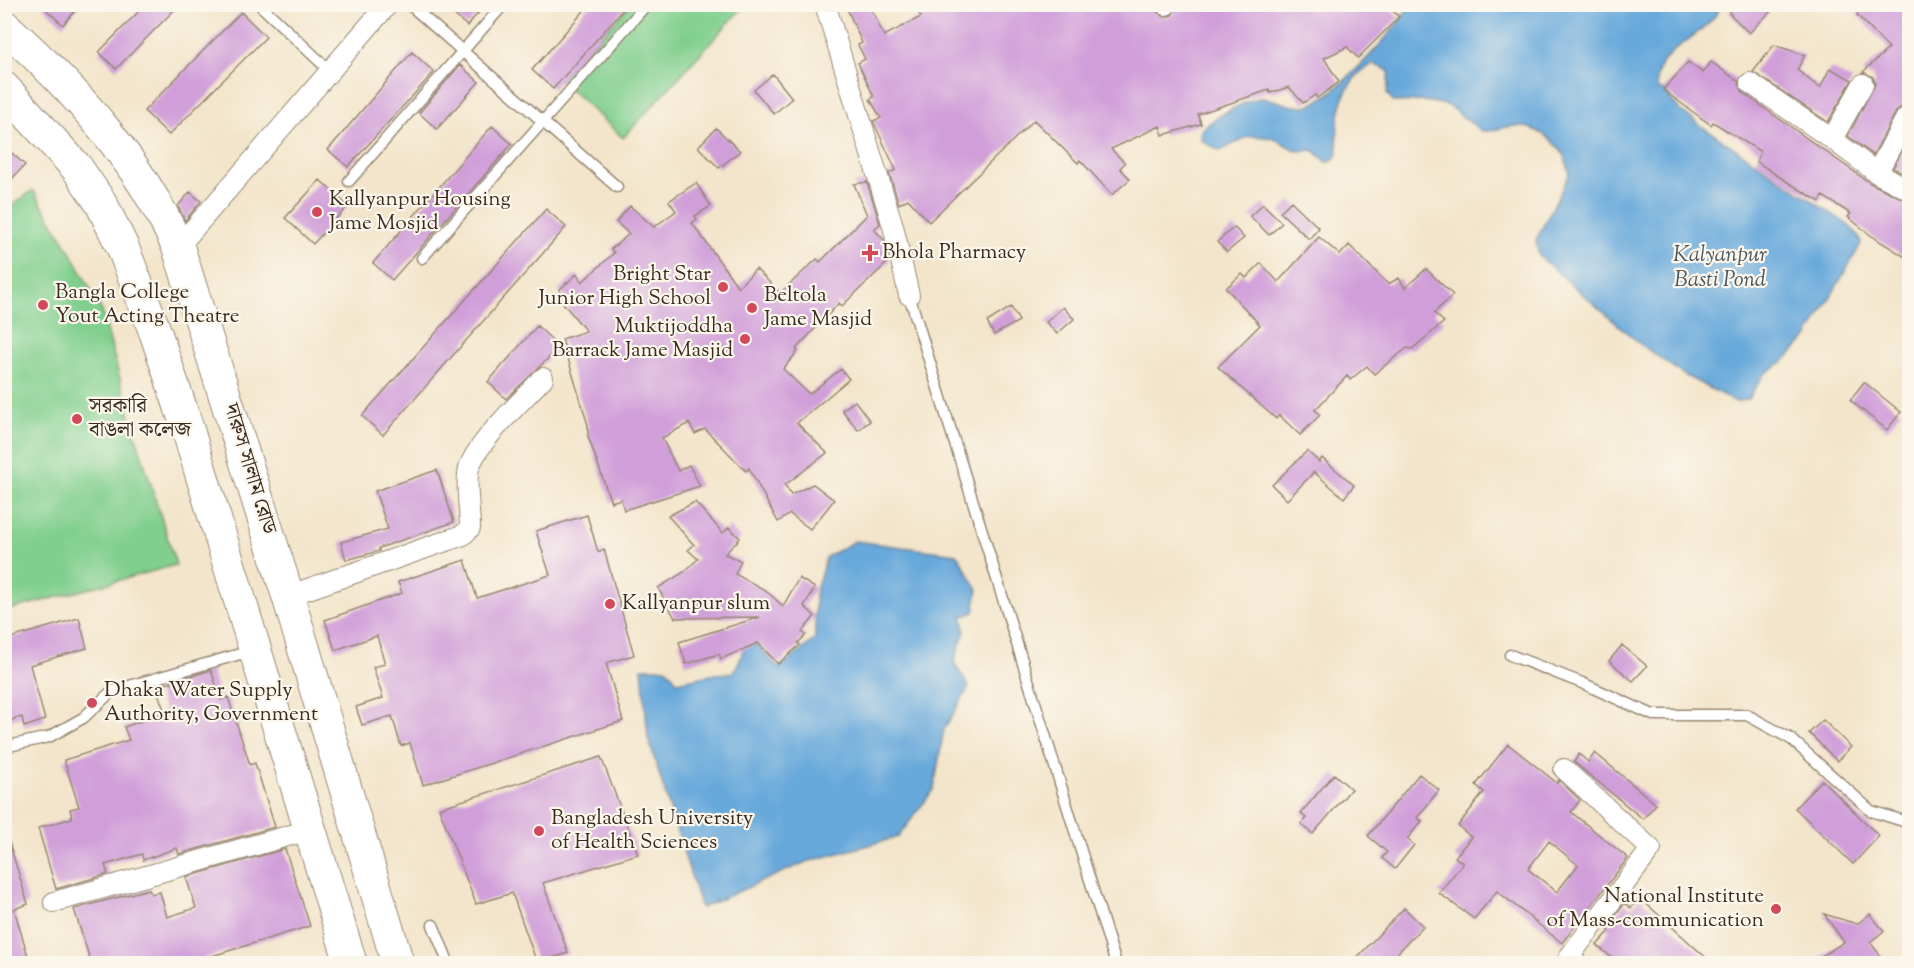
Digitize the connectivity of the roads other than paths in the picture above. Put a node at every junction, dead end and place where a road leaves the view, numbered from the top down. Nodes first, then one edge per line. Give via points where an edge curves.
1 (259, 4) edge
2 (388, 4) edge
3 (409, 4) edge
4 (504, 4) edge
5 (647, 4) edge
6 (825, 4) edge
7 (4, 26) edge
8 (463, 53) junction
9 (330, 71) junction
10 (1750, 83) dead end
11 (1863, 84) dead end
12 (4, 88) edge
13 (1906, 118) dead end
14 (544, 122) junction
15 (1832, 139) junction
16 (1877, 173) junction
17 (350, 181) dead end
18 (617, 187) dead end
19 (1910, 190) edge
20 (178, 247) junction
21 (422, 258) dead end
22 (131, 268) junction
23 (909, 295) joint
24 (543, 378) dead end
25 (288, 596) junction
26 (254, 650) junction
27 (1510, 655) dead end
28 (4, 747) edge
29 (1564, 769) dead end
30 (1910, 823) edge
31 (309, 830) junction
32 (54, 902) dead end
33 (433, 925) dead end
34 (351, 963) edge
35 (398, 963) edge
36 (449, 963) edge
37 (1116, 963) edge
38 (1578, 963) edge

1 - 9 lane
2 - 9 street
3 - 8 lane
4 - 8 lane
5 - 14 lane
6 - 23 street via 893,226
7 - 20 main road, দারুস সালাম রোড via 56,73 132,164 161,208
8 - 14 lane
8 - 17 lane
9 - 20 street
10 - 15 street
11 - 15 street
12 - 22 main road via 77,168 101,203
13 - 16 street
14 - 18 lane
14 - 21 lane
15 - 16 street
16 - 19 street
20 - 22 main road
20 - 25 main road, দারুস সালাম রোড
22 - 26 main road via 187,427
23 - 37 lane
24 - 25 street via 475,457 468,480 470,528 463,535
25 - 35 main road, দারুস সালাম রোড
26 - 28 lane via 112,691 83,718 49,737
26 - 31 main road
27 - 30 lane via 1653,715 1747,715 1791,739 1871,811
29 - 38 street via 1651,849 1569,957
31 - 32 street
31 - 34 main road
33 - 36 lane

